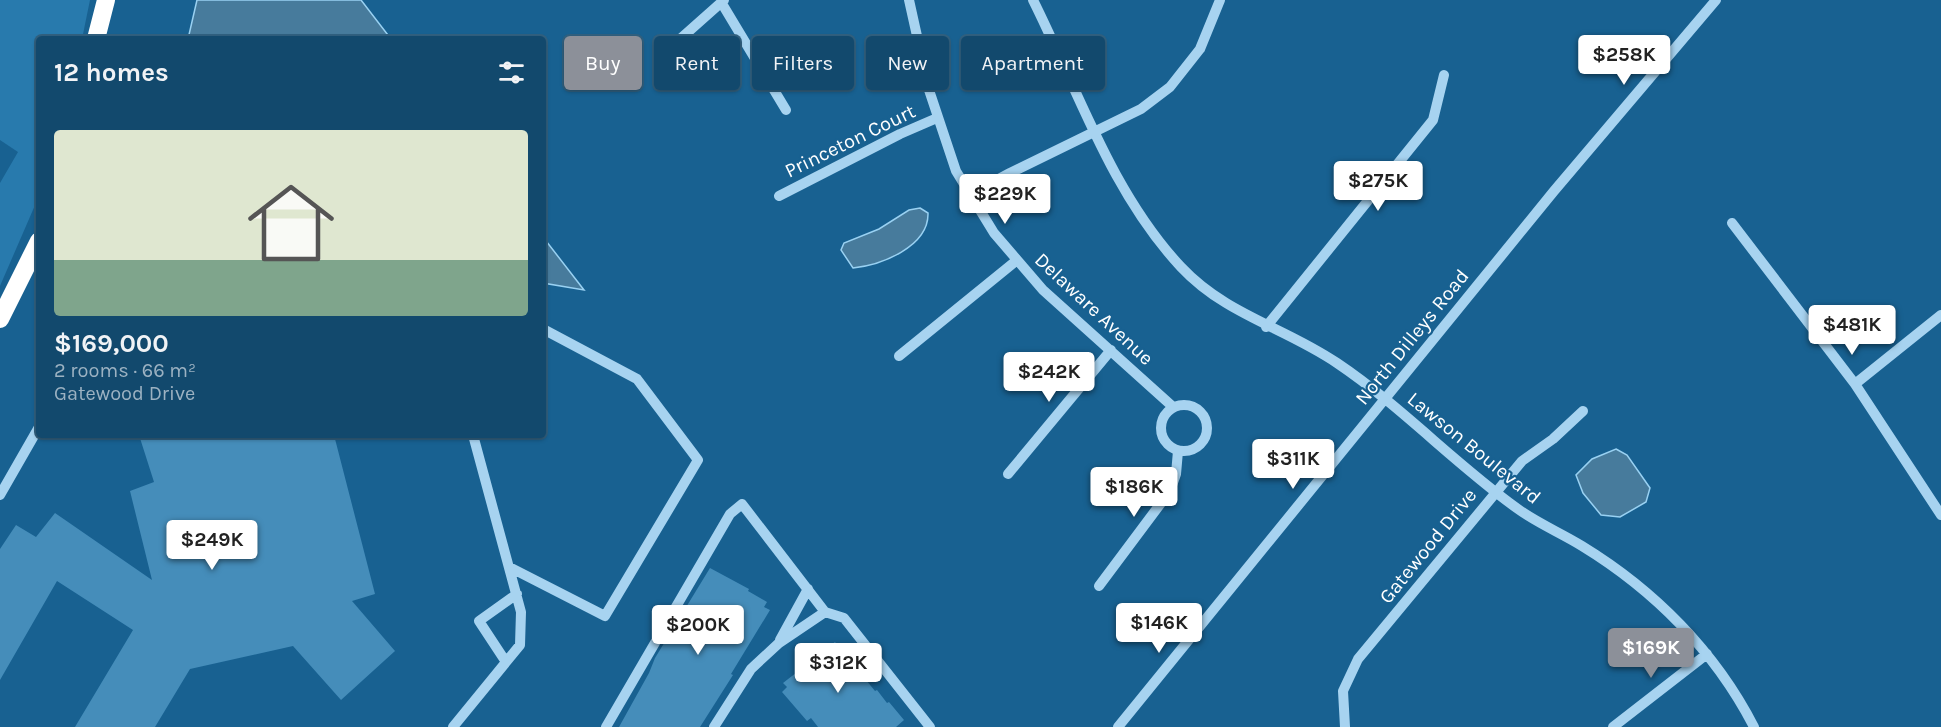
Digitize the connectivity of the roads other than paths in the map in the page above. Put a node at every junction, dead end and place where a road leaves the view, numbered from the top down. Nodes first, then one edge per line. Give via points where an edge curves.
1 (106, 0) edge
2 (909, 0) edge
3 (1033, 0) edge
4 (1220, 0) edge
5 (1716, 0) edge
6 (722, 1) edge
7 (97, 36) edge
8 (683, 36) edge
9 (1444, 75) dead end
10 (786, 110) dead end
11 (937, 118) junction
12 (1095, 132) junction
13 (969, 195) junction
14 (779, 196) dead end
15 (1732, 223) dead end
16 (36, 247) edge
17 (1016, 261) junction
18 (1941, 315) edge
19 (0, 319) edge
20 (1266, 327) junction
21 (546, 331) edge
22 (1111, 350) junction
23 (899, 356) dead end
24 (1855, 384) junction
25 (1385, 399) junction
26 (1172, 406) junction
27 (1583, 411) dead end
28 (36, 432) edge
29 (474, 438) edge
30 (1178, 451) junction
31 (1008, 474) dead end
32 (1496, 491) junction
33 (0, 495) edge
34 (1941, 515) edge
35 (509, 567) junction
36 (1099, 586) dead end
37 (808, 589) junction
38 (517, 594) junction
39 (825, 612) junction
40 (779, 643) junction
41 (1707, 654) junction
42 (506, 662) junction
43 (453, 727) edge
44 (606, 727) edge
45 (714, 727) edge
46 (930, 727) edge
47 (1118, 727) edge
48 (1346, 727) edge
49 (1613, 727) edge
50 (1754, 727) edge

1 - 7 highway
2 - 11 street, Delaware Avenue
3 - 12 street, Lawson Boulevard
4 - 12 street via 1200,49 1170,87 1141,109
5 - 25 street, North Dilleys Road via 1554,190
6 - 8 street
6 - 10 street
9 - 20 street via 1433,120
11 - 13 street, Delaware Avenue
11 - 14 street, Princeton Court
12 - 13 street
12 - 20 street, Lawson Boulevard via 1135,209 1181,267 1225,304
13 - 17 street, Delaware Avenue
15 - 24 street
16 - 19 highway
17 - 22 street, Delaware Avenue
17 - 23 street
18 - 24 street
20 - 25 street, Lawson Boulevard via 1335,361
21 - 35 street via 637,379 698,460 604,616
22 - 26 street, Delaware Avenue
22 - 31 street
24 - 34 street
25 - 32 street, Lawson Boulevard
25 - 47 street, North Dilleys Road
26 - 30 street via 1162,417 1160,428 1164,441
26 - 30 street, Delaware Avenue via 1186,404 1196,408 1206,423 1203,440 1195,448
27 - 32 street, Gatewood Drive via 1522,461
28 - 33 street
29 - 35 street
30 - 36 street via 1170,491
32 - 41 street, Lawson Boulevard via 1643,590
32 - 48 street, Gatewood Drive via 1358,659 1343,691
35 - 38 street
37 - 39 street
37 - 40 street
37 - 44 street via 742,504 730,514
38 - 42 street via 520,645
38 - 42 street via 479,621
39 - 40 street
39 - 46 street via 844,618
40 - 45 street via 751,669
41 - 49 street
41 - 50 street, Lawson Boulevard
42 - 43 street

